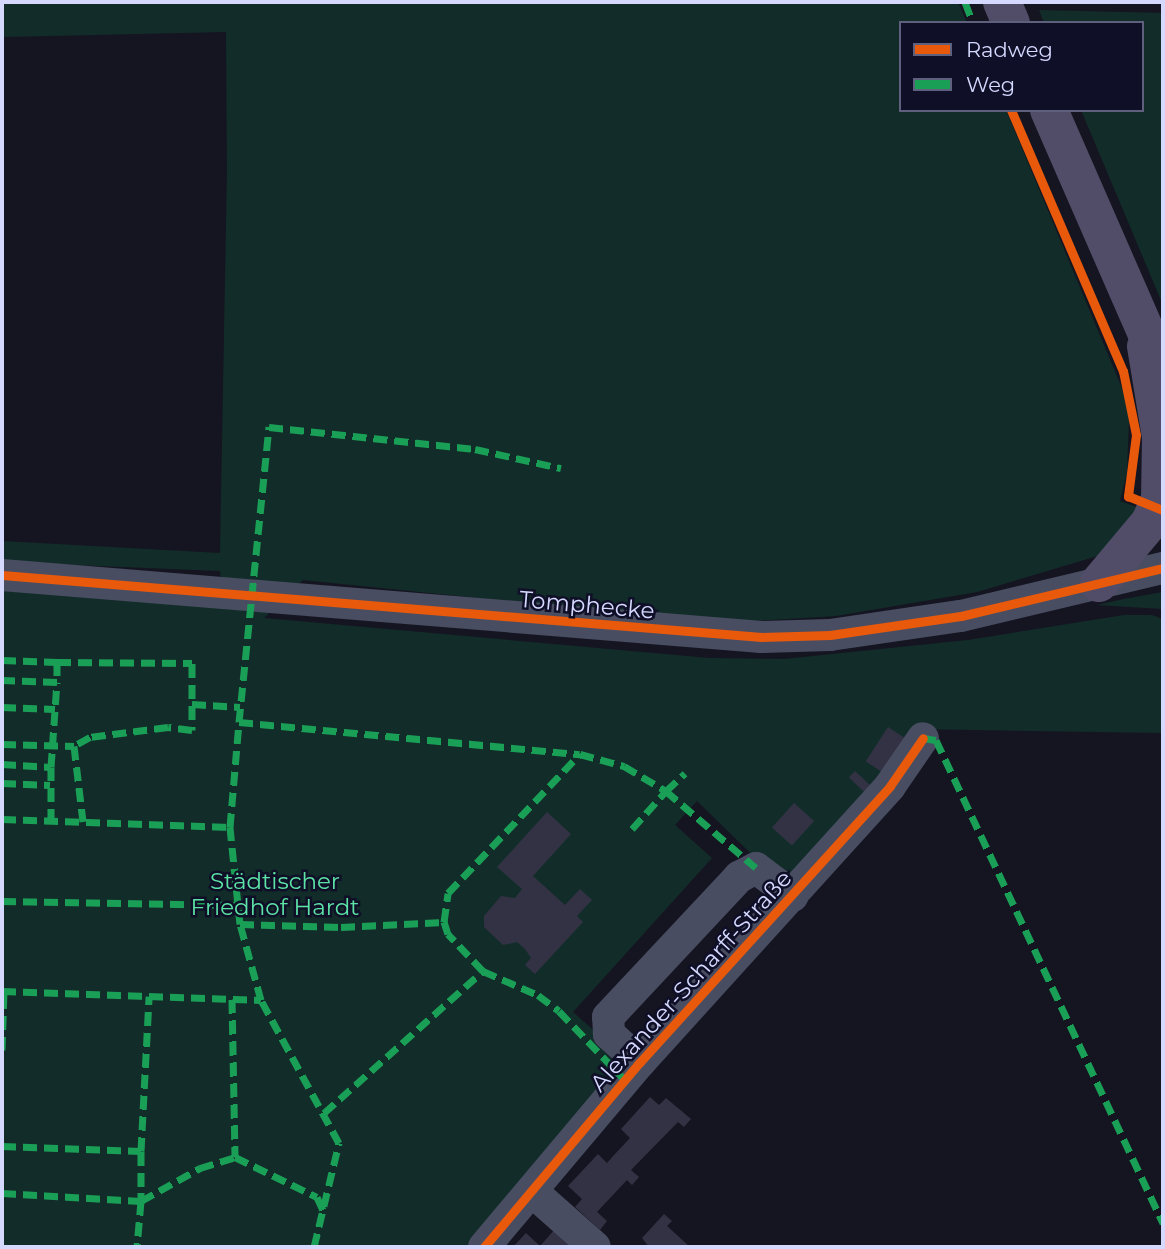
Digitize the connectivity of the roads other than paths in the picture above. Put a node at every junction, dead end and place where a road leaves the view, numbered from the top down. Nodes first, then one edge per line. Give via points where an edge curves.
1 (1002, 2) edge
2 (1010, 21) edge
3 (1050, 112) edge
4 (1142, 323) junction
5 (1163, 371) edge
6 (1163, 568) edge
7 (2, 575) edge
8 (1099, 583) junction
9 (923, 738) dead end
10 (793, 896) junction
11 (640, 1062) junction
12 (534, 1193) junction
13 (484, 1247) edge
14 (595, 1247) edge

1 - 2 main road
3 - 4 main road
4 - 5 main road
4 - 8 main road via 1161,437 1163,484 1150,522
6 - 8 street, Tomphecke
7 - 8 street, Tomphecke via 232,590 761,637 830,635 961,616
9 - 10 street, Alexander-Scharff-Straße via 890,786
10 - 11 street, Alexander-Scharff-Straße
10 - 11 street via 756,868 740,877 608,1017 608,1034
11 - 12 street, Alexander-Scharff-Straße
12 - 13 street, Alexander-Scharff-Straße
12 - 14 street

